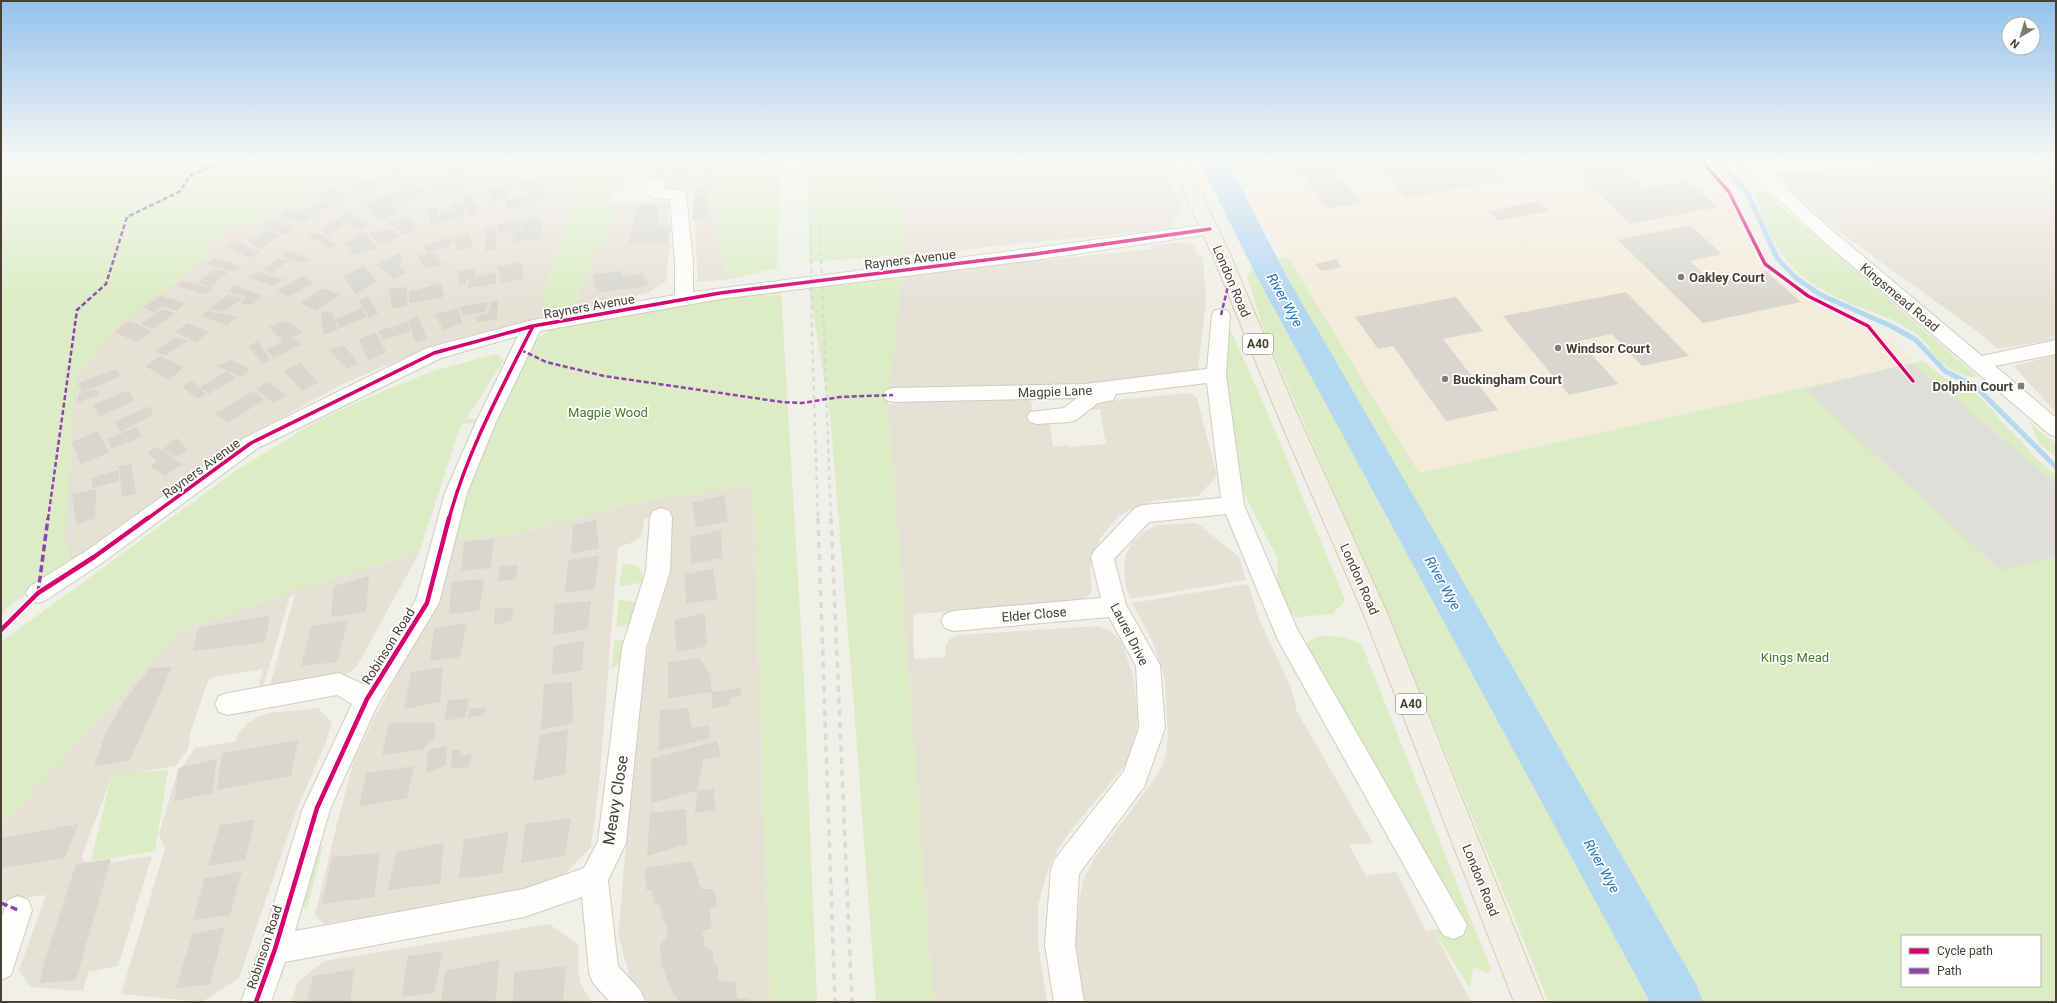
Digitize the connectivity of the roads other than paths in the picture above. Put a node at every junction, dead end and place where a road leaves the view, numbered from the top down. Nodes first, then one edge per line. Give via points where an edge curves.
1 (679, 208) edge
2 (1200, 208) edge
3 (1797, 208) edge
4 (1210, 229) junction
5 (684, 298) junction
6 (1221, 315) dead end
7 (533, 326) junction
8 (2056, 347) edge
9 (1979, 363) junction
10 (1216, 379) junction
11 (893, 395) dead end
12 (1037, 417) dead end
13 (2056, 429) edge
14 (1233, 505) junction
15 (661, 516) dead end
16 (38, 593) dead end
17 (1115, 607) junction
18 (953, 621) dead end
19 (367, 699) junction
20 (228, 704) dead end
21 (594, 879) junction
22 (18, 910) dead end
23 (1453, 925) dead end
24 (275, 949) junction
25 (1, 965) edge
26 (256, 1002) edge
27 (630, 1002) edge
28 (1069, 1002) edge
29 (1529, 1002) edge

1 - 5 street
2 - 4 main road, London Road / A40
3 - 9 street, Kingsmead Road
4 - 5 street, Rayners Avenue via 1035,254
4 - 29 main road, London Road / A40 via 1285,409 1376,615
5 - 7 street, Rayners Avenue
6 - 10 street, London Road
7 - 16 street, Rayners Avenue via 434,353 251,444 94,557
7 - 19 street, Robinson Road via 486,422 456,493 427,602
8 - 9 street
9 - 13 street, Kingsmead Road
10 - 11 street, Magpie Lane via 1085,391
10 - 12 street via 1092,397 1069,415
10 - 14 street, London Road
14 - 17 street, Laurel Drive via 1143,514 1102,557
14 - 23 street, London Road via 1287,633
15 - 21 street, Meavy Close via 658,571 634,648 612,843
17 - 18 street, Elder Close
17 - 28 street, Laurel Drive via 1148,666 1152,728 1135,778 1065,869 1060,945
19 - 20 street via 339,684
19 - 24 street, Robinson Road via 317,808
21 - 24 street via 524,903
21 - 27 street via 604,972
22 - 25 street
24 - 26 street, Robinson Road

